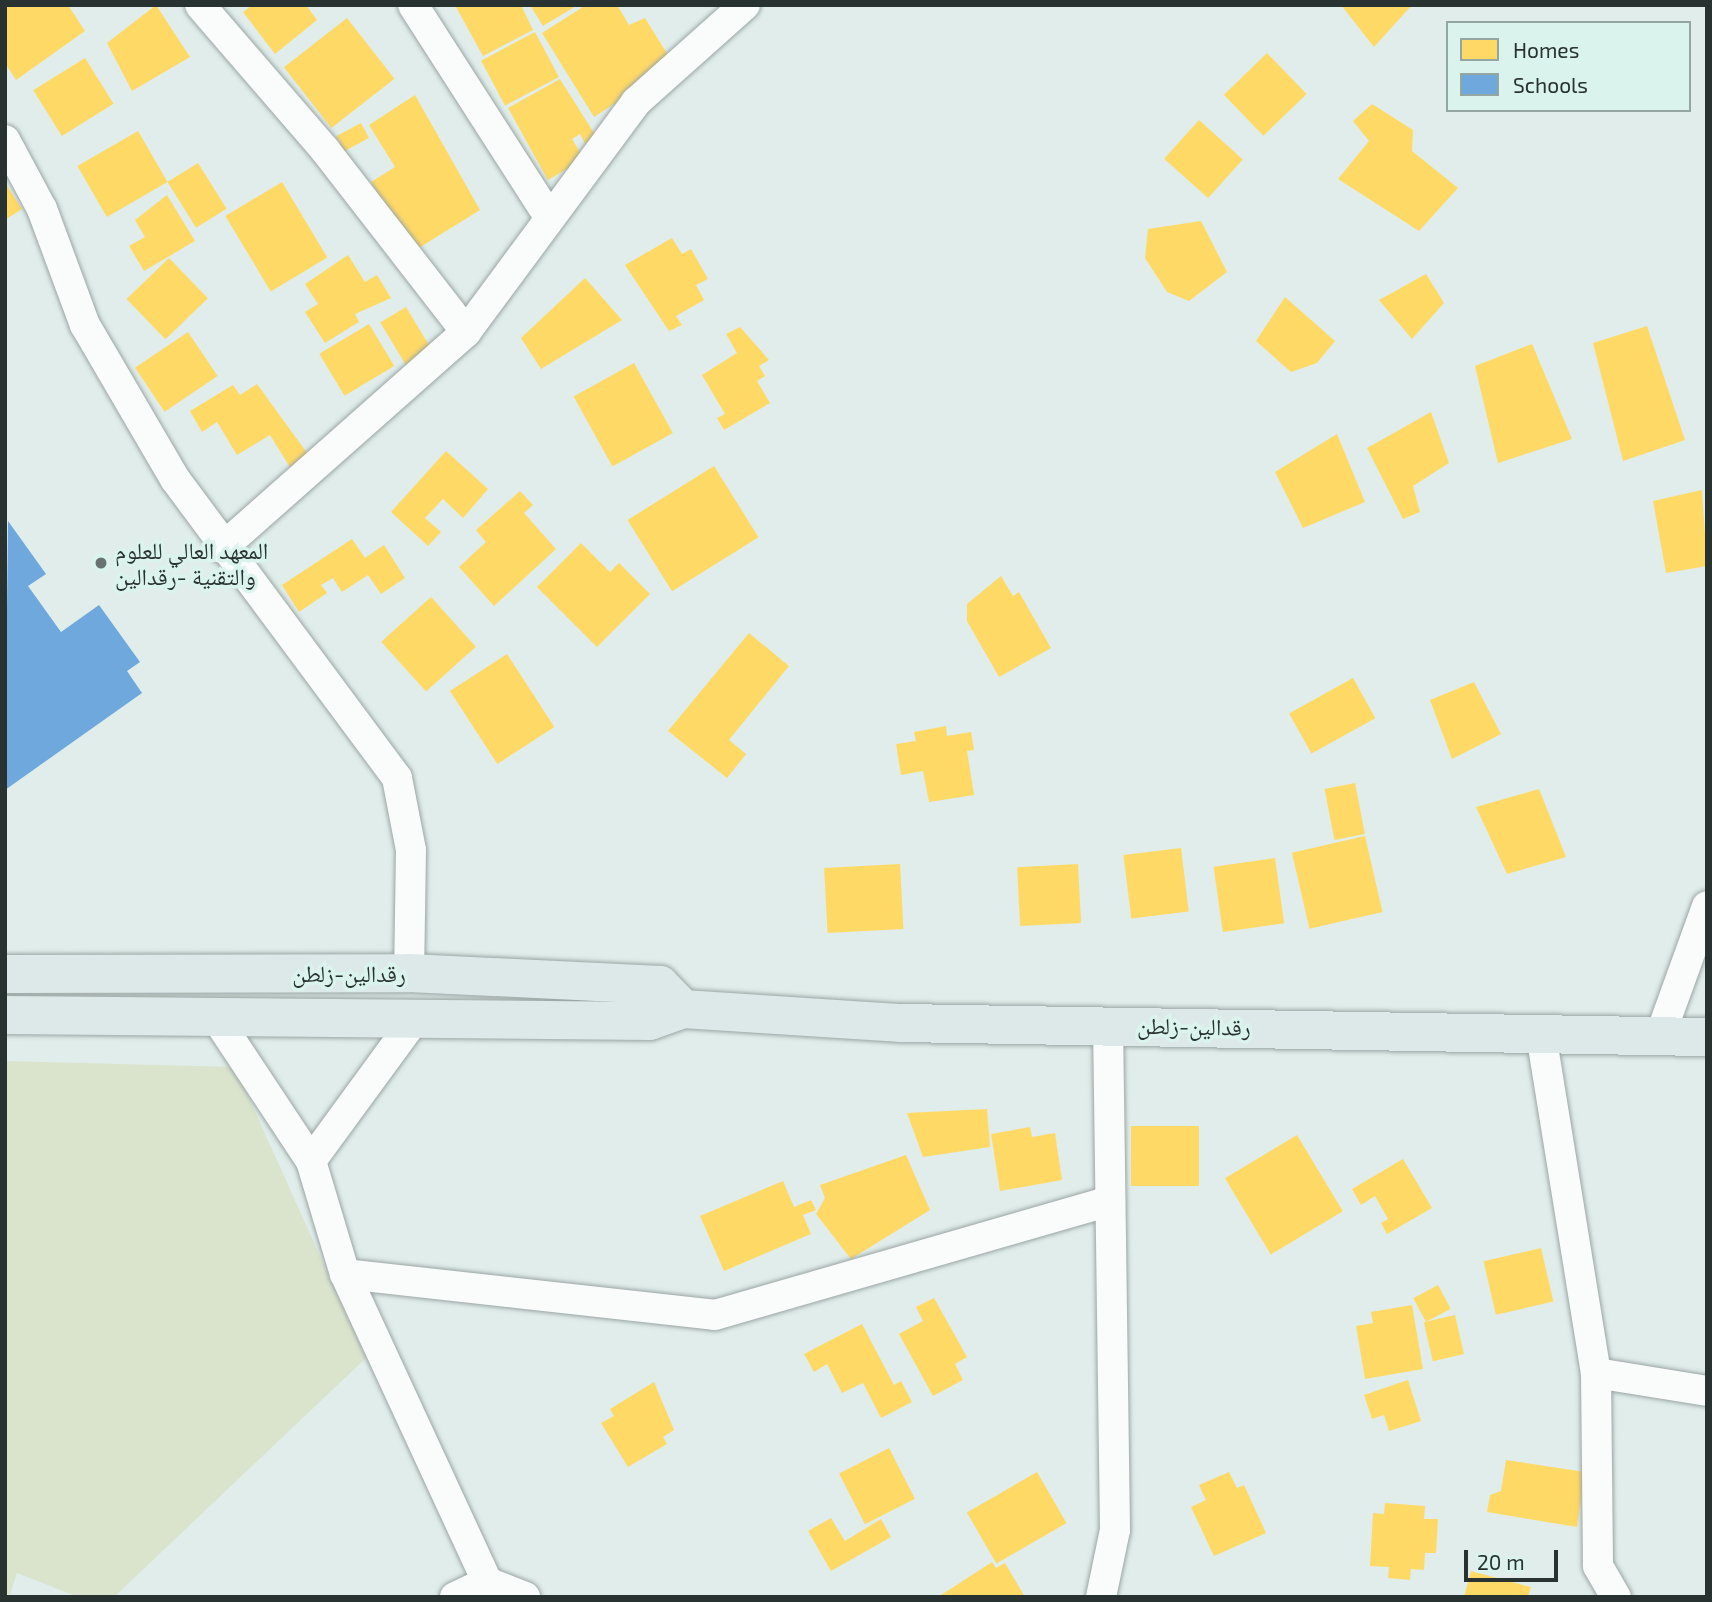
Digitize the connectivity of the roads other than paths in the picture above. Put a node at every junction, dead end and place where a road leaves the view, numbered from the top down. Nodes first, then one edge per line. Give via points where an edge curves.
1 (200, 5) edge
2 (413, 5) edge
3 (745, 5) edge
4 (5, 140) edge
5 (549, 217) junction
6 (466, 332) junction
7 (222, 548) junction
8 (1707, 906) edge
9 (409, 973) junction
10 (5, 974) edge
11 (682, 1009) junction
12 (5, 1016) edge
13 (215, 1016) junction
14 (415, 1020) junction
15 (1108, 1024) junction
16 (1541, 1034) junction
17 (1660, 1036) junction
18 (1707, 1037) edge
19 (312, 1161) junction
20 (1110, 1201) junction
21 (345, 1274) junction
22 (1596, 1373) junction
23 (1707, 1391) edge
24 (487, 1582) junction
25 (455, 1597) edge
26 (525, 1597) edge
27 (1101, 1597) edge
28 (1616, 1597) edge

1 - 6 street via 325,150
2 - 5 street
3 - 5 street via 636,102
4 - 7 street via 42,209 85,325
5 - 6 street
6 - 7 street
7 - 9 street via 397,778 411,850
8 - 17 street
9 - 10 main road, رقدالين-زلطن
9 - 11 main road, رقدالين-زلطن via 660,985
11 - 14 main road, رقدالين-زلطن via 650,1021
11 - 15 main road, رقدالين-زلطن via 902,1023
12 - 13 main road, رقدالين-زلطن
13 - 14 main road, رقدالين-زلطن
13 - 19 street
14 - 19 street
15 - 16 main road, رقدالين-زلطن
15 - 20 street
16 - 17 main road, رقدالين-زلطن
16 - 22 street
17 - 18 main road, رقدالين-زلطن
19 - 21 street
20 - 21 street via 715,1315
20 - 27 street via 1115,1530
21 - 24 street
22 - 23 street
22 - 28 street via 1598,1566
24 - 25 street
24 - 26 street

